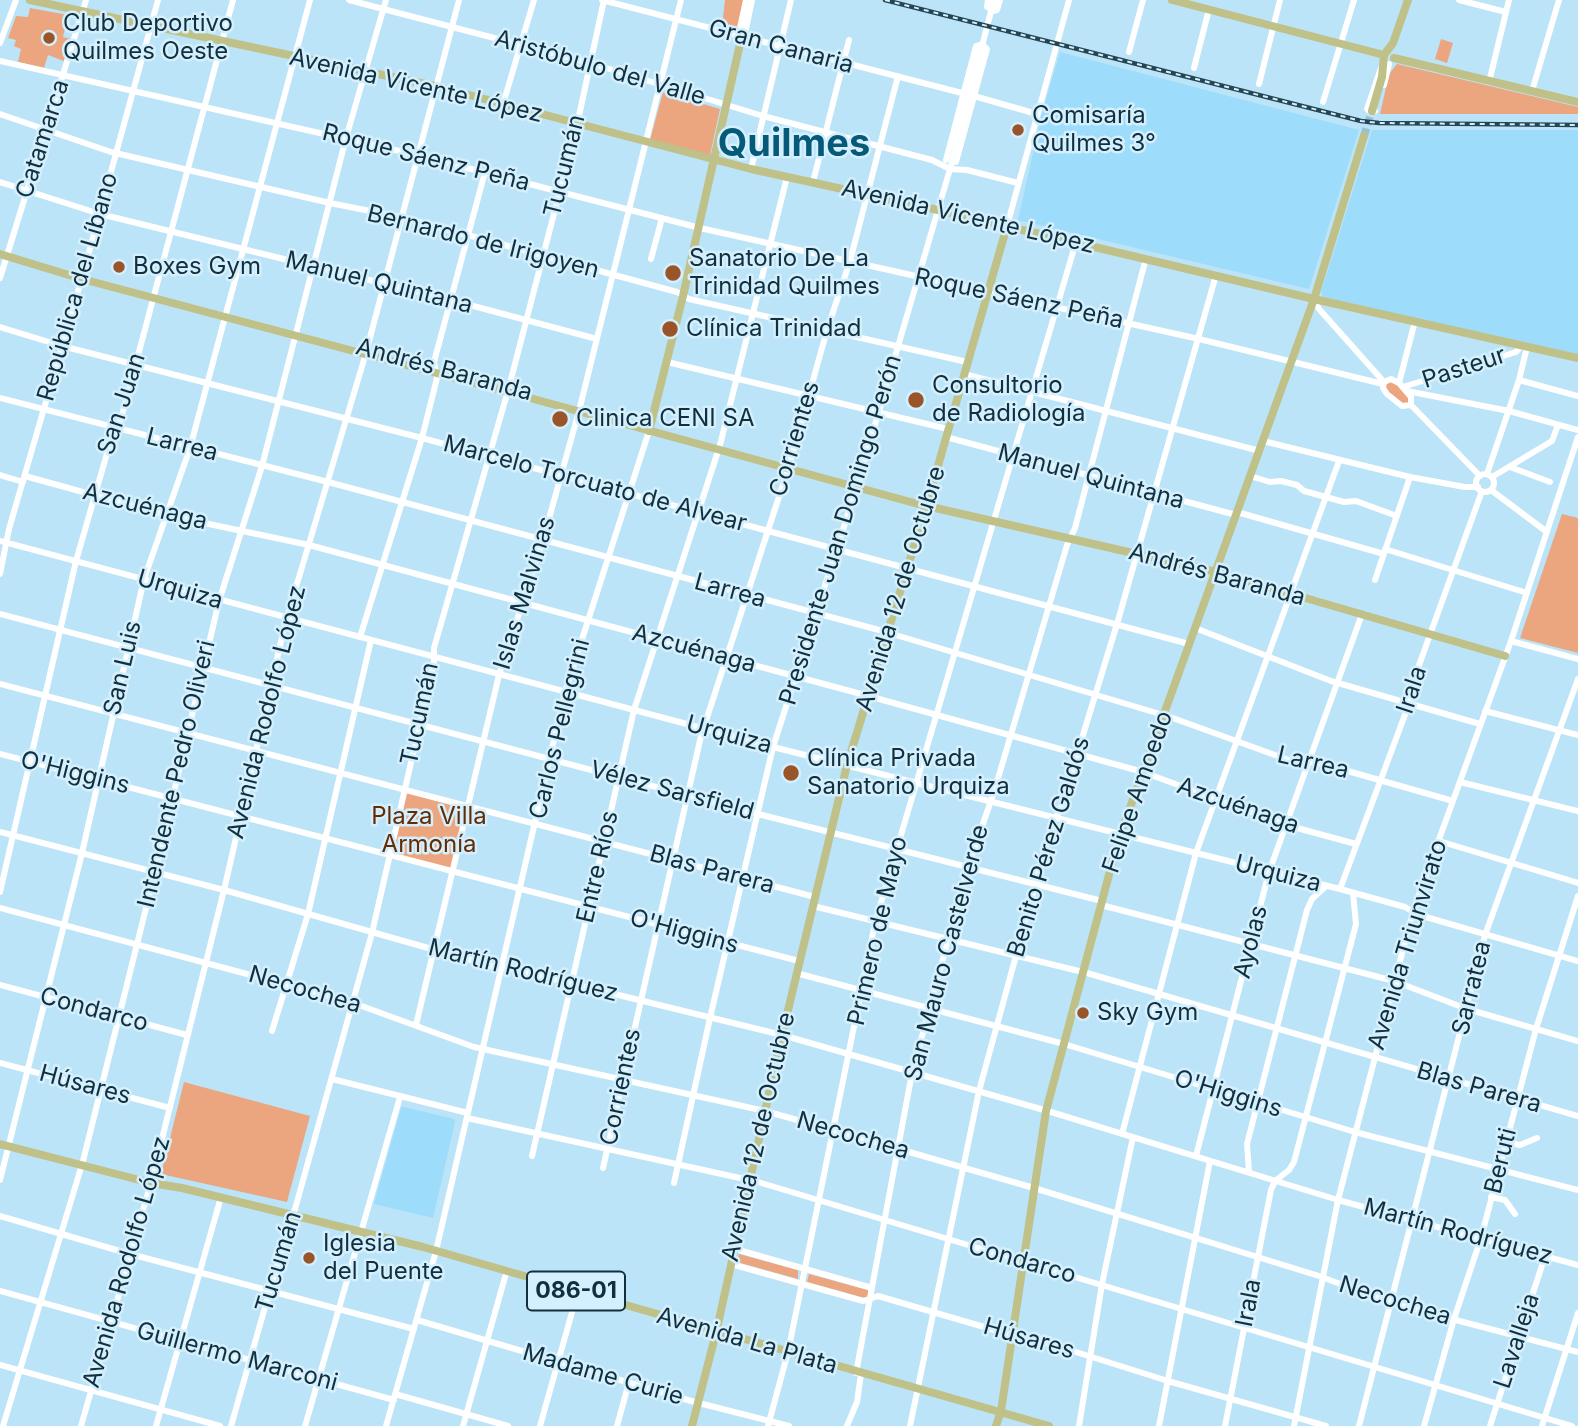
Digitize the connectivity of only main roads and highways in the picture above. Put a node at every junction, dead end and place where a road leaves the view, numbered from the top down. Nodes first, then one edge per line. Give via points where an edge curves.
1 (30, 0) edge
2 (1172, 0) edge
3 (1408, 0) edge
4 (1210, 5) edge
5 (742, 35) road end
6 (1388, 60) junction
7 (1578, 102) edge
8 (1372, 111) tunnel mouth
9 (1364, 136) tunnel mouth
10 (713, 160) junction
11 (1006, 226) junction
12 (3, 253) edge
13 (1314, 299) junction
14 (1578, 358) edge
15 (650, 429) junction
16 (927, 504) junction
17 (1216, 572) junction
18 (1505, 656) road end
19 (0, 1142) edge
20 (716, 1332) junction
21 (1000, 1411) junction
22 (692, 1426) edge
23 (996, 1426) edge
24 (1049, 1426) edge

1 - 10 main road, Avenida Vicente López via 435,86
2 - 4 main road
3 - 6 main road
4 - 6 main road
5 - 10 main road, Carlos Pellegrini
6 - 7 main road
6 - 8 main road
9 - 13 main road, Felipe Amoedo
10 - 11 main road, Avenida Vicente López
10 - 15 main road, Carlos Pellegrini
11 - 13 main road, Avenida Vicente López
11 - 16 main road, Avenida 12 de Octubre
12 - 15 main road, Andrés Baranda
13 - 14 main road, Avenida Vicente López
13 - 17 main road, Felipe Amoedo
15 - 16 main road, Andrés Baranda
16 - 17 main road, Andrés Baranda
16 - 20 main road, Avenida 12 de Octubre via 847,765
17 - 18 main road, Andrés Baranda
17 - 21 main road, Felipe Amoedo via 1121,834 1046,1111
19 - 20 main road, Avenida La Plata / 086-01 via 436,1251
20 - 21 main road, Avenida La Plata / 086-01
20 - 22 main road, Avenida 12 de Octubre
21 - 23 main road, Felipe Amoedo
21 - 24 main road, Avenida La Plata / 086-01

